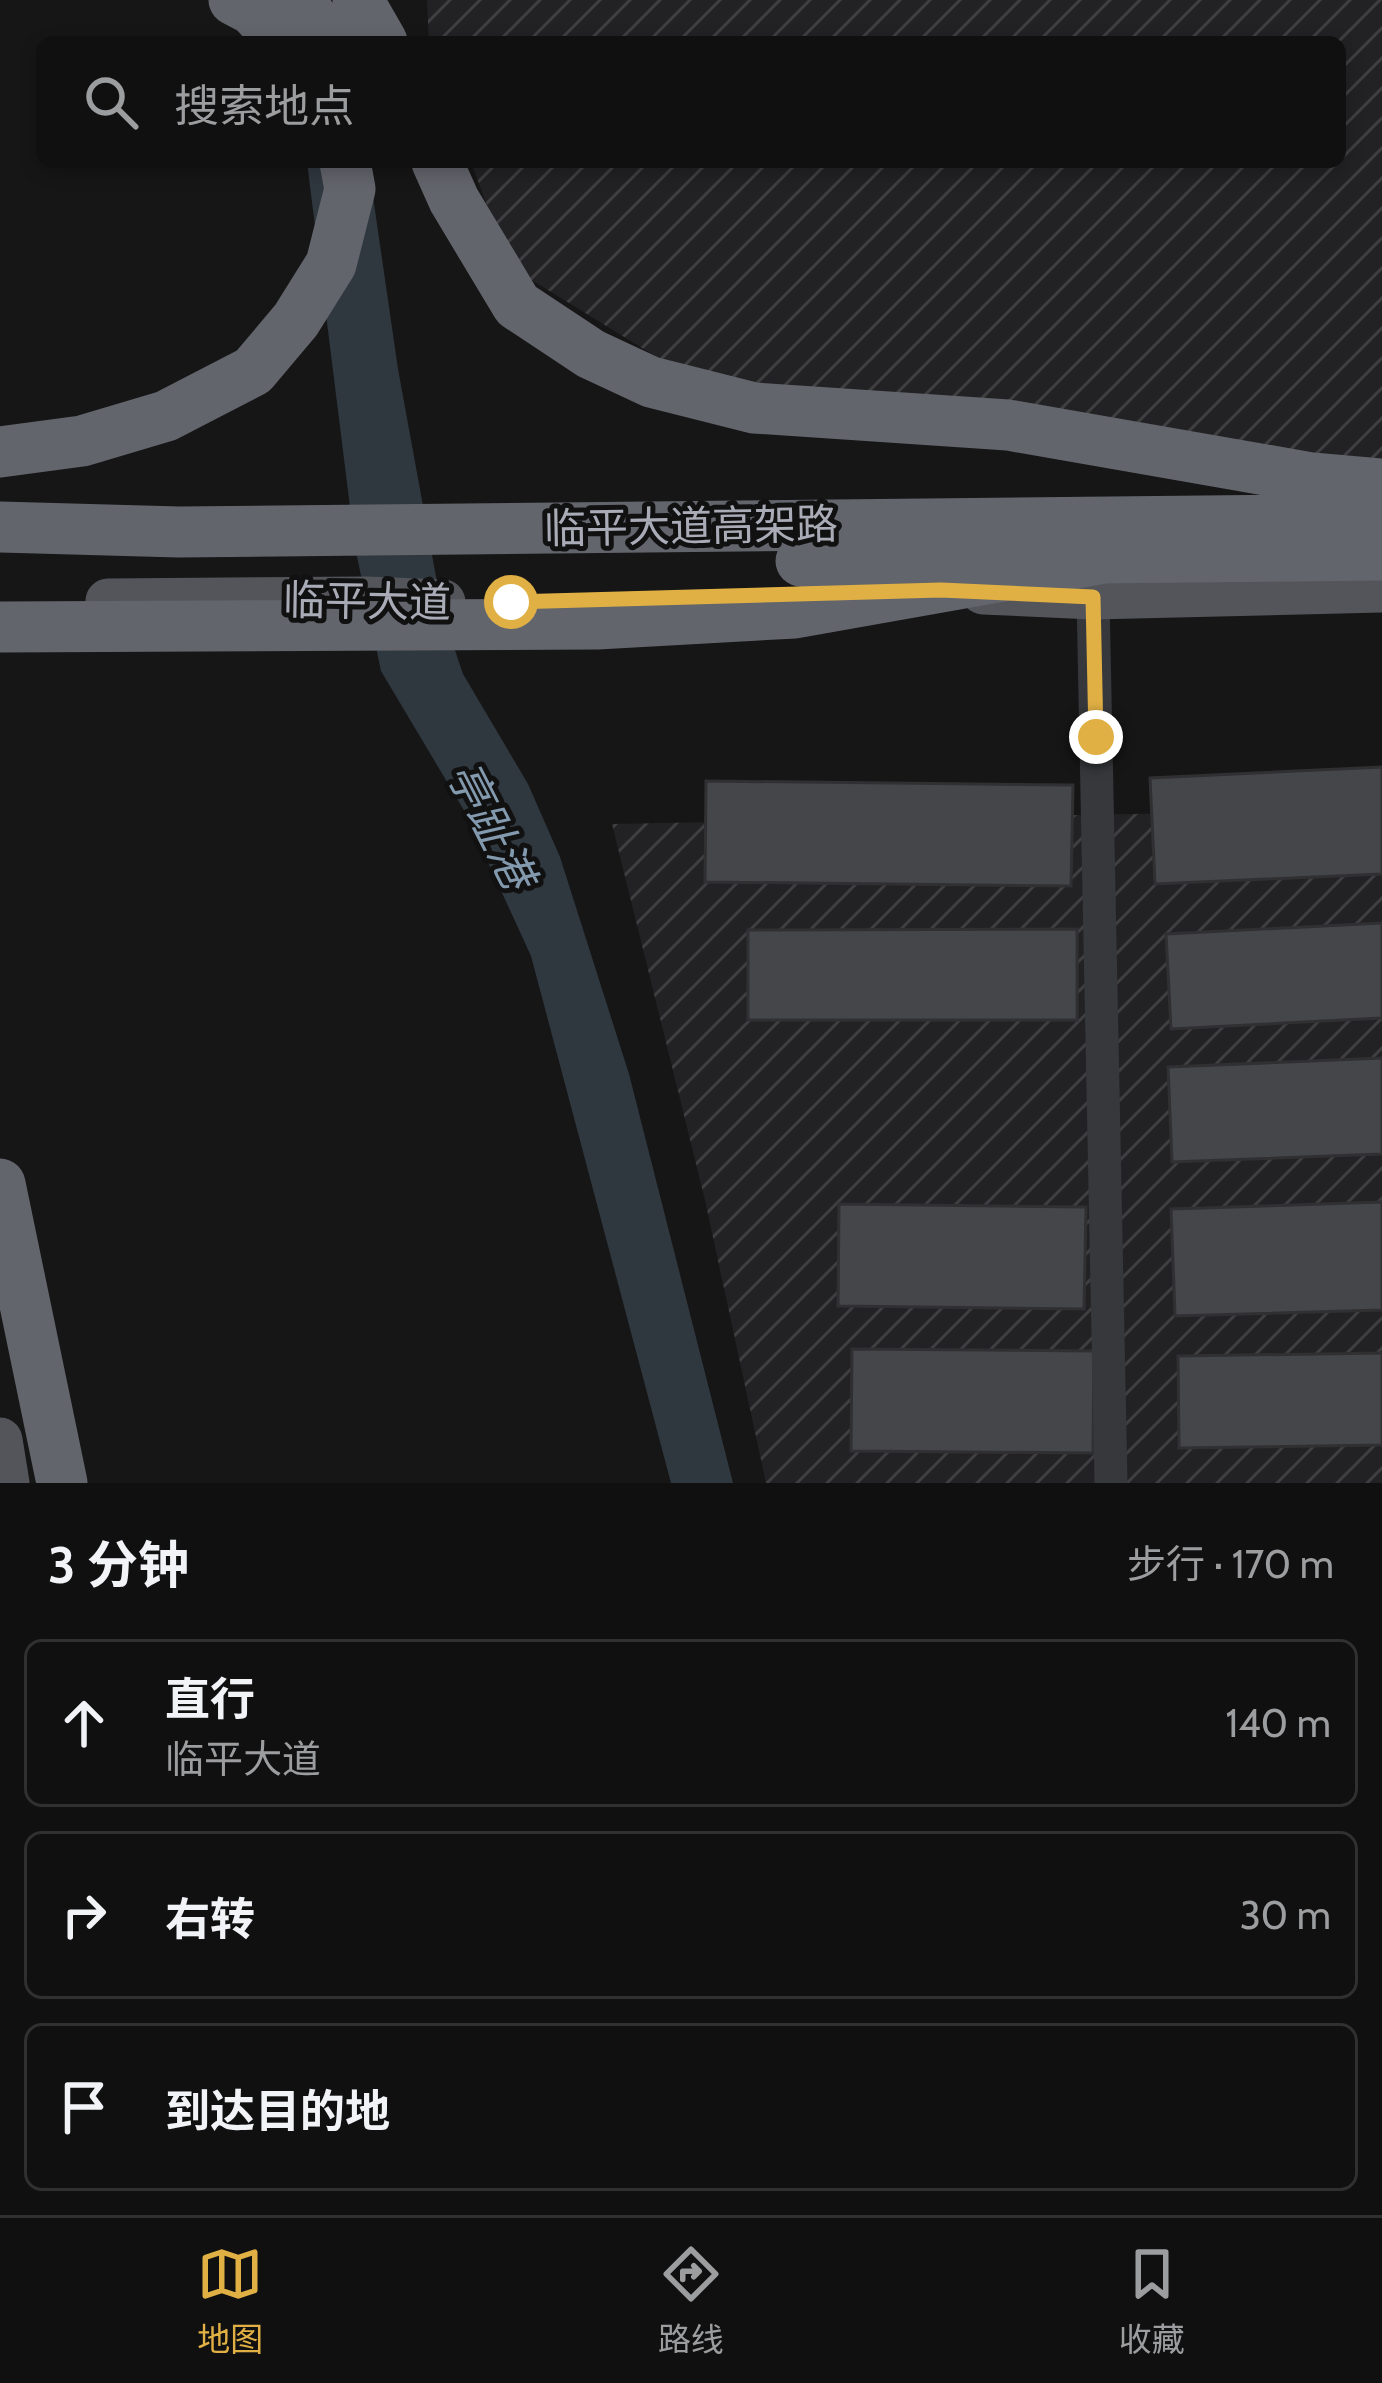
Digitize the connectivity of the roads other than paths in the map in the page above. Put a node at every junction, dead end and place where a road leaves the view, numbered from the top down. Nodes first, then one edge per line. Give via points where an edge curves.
1 (234, 0) edge
2 (298, 0) edge
3 (358, 0) edge
4 (277, 36) edge
5 (325, 36) edge
6 (379, 36) edge
7 (346, 168) edge
8 (411, 168) edge
9 (440, 168) edge
10 (517, 305) junction
11 (0, 452) edge
12 (1382, 484) edge
13 (1382, 506) edge
14 (0, 508) edge
15 (1382, 519) edge
16 (0, 527) edge
17 (1382, 555) edge
18 (0, 562) edge
19 (1096, 578) junction
20 (1382, 590) edge
21 (0, 602) edge
22 (0, 627) edge
23 (0, 1184) edge
24 (0, 1440) edge
25 (7, 1483) edge
26 (62, 1483) edge
27 (1111, 1483) edge

1 - 4 highway
2 - 5 highway
3 - 6 highway
7 - 11 highway via 350,189 331,264 253,371 166,416 82,441
8 - 10 highway
9 - 10 highway
10 - 12 highway via 651,382 754,408 1008,425
13 - 14 main road, 临平大道 via 909,520
15 - 16 highway, 临平大道高架路 via 203,532
17 - 19 highway, 临平大道高架路
18 - 19 highway, 临平大道高架路, bridge
19 - 20 main road, 临平大道
19 - 21 main road, 临平大道 via 463,603
19 - 22 highway, bridge via 795,613 598,624
19 - 27 street
23 - 26 highway
24 - 25 main road

